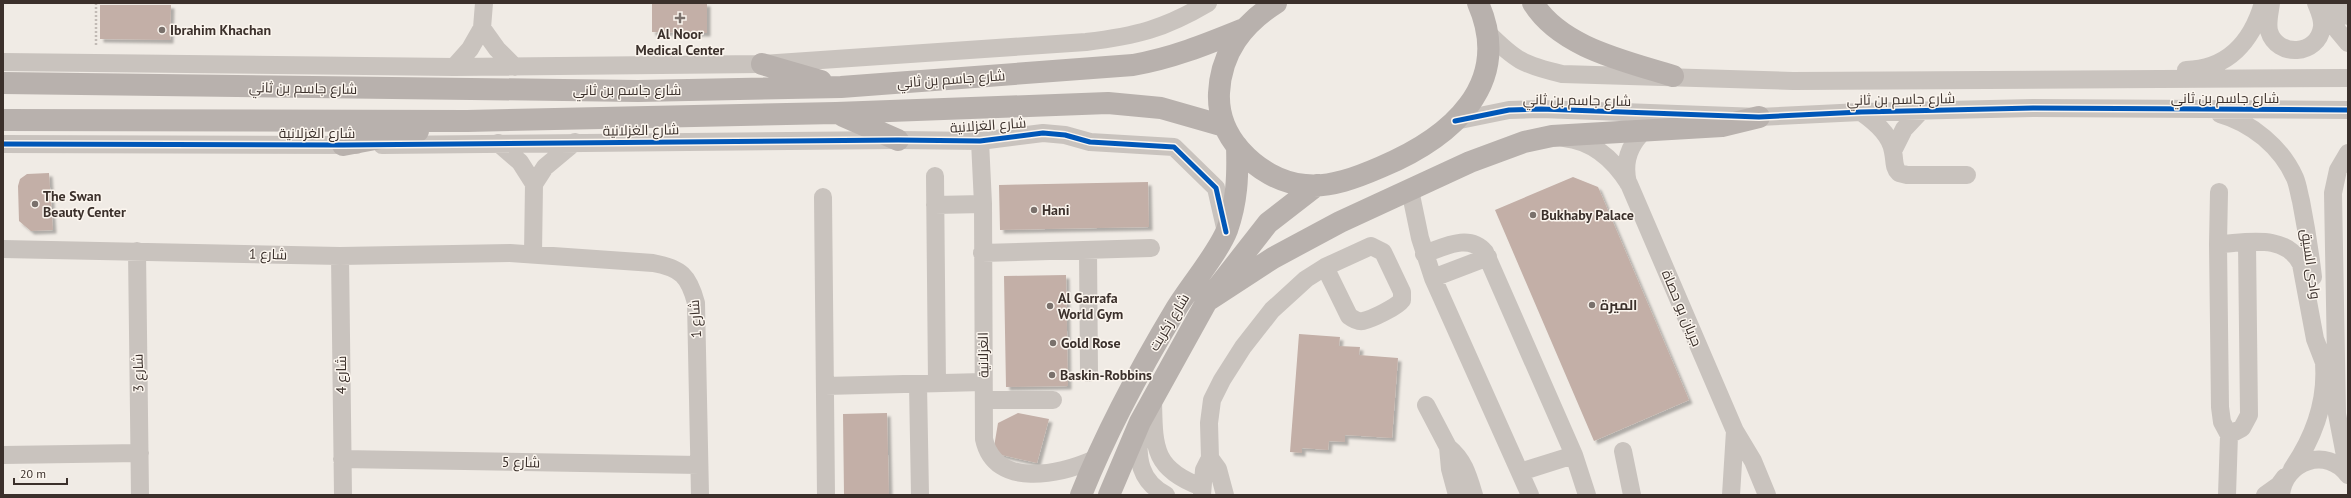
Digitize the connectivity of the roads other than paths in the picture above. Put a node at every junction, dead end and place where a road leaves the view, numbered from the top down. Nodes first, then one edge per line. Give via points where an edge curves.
1 (484, 3) edge
2 (1208, 3) edge
3 (1276, 3) edge
4 (1478, 3) edge
5 (1532, 3) edge
6 (2263, 3) edge
7 (2271, 3) edge
8 (2316, 3) edge
9 (2324, 3) edge
10 (2341, 3) edge
11 (2348, 16) edge
12 (482, 28) junction
13 (1244, 29) junction
14 (1487, 32) junction
15 (2348, 43) edge
16 (3, 62) edge
17 (762, 64) junction
18 (454, 67) junction
19 (515, 67) junction
20 (1673, 76) junction
21 (2348, 78) edge
22 (2139, 79) junction
23 (3, 83) edge
24 (841, 87) junction
25 (2196, 110) junction
26 (2348, 110) edge
27 (1921, 111) junction
28 (1861, 112) junction
29 (836, 113) junction
30 (1759, 117) junction
31 (3, 120) edge
32 (467, 121) junction
33 (1455, 121) junction
34 (1224, 126) junction
35 (1644, 131) junction
36 (1552, 136) junction
37 (898, 140) junction
38 (980, 141) junction
39 (575, 142) junction
40 (498, 143) junction
41 (343, 145) junction
42 (1237, 146) junction
43 (8, 147) edge
44 (1893, 151) junction
45 (2348, 153) edge
46 (1967, 175) dead end
47 (934, 176) dead end
48 (534, 184) junction
49 (1628, 184) junction
50 (1317, 185) junction
51 (1410, 190) junction
52 (2219, 192) dead end
53 (823, 197) dead end
54 (983, 204) junction
55 (935, 205) junction
56 (1226, 232) junction
57 (2247, 243) junction
58 (2218, 244) junction
59 (1151, 248) dead end
60 (3, 249) edge
61 (1088, 250) junction
62 (136, 251) junction
63 (982, 253) junction
64 (533, 254) junction
65 (1424, 254) junction
66 (340, 256) junction
67 (1488, 257) junction
68 (1325, 267) junction
69 (1433, 278) junction
70 (1207, 301) junction
71 (2325, 365) junction
72 (1089, 373) dead end
73 (937, 383) junction
74 (918, 384) junction
75 (825, 386) junction
76 (984, 391) junction
77 (1152, 399) junction
78 (1053, 400) dead end
79 (1426, 405) dead end
80 (1140, 422) junction
81 (1735, 431) junction
82 (2229, 435) junction
83 (1448, 447) junction
84 (1623, 451) dead end
85 (140, 453) junction
86 (3, 454) edge
87 (1574, 455) junction
88 (1210, 458) junction
89 (342, 459) junction
90 (1095, 459) junction
91 (699, 465) junction
92 (2348, 470) edge
93 (1520, 472) junction
94 (2289, 473) junction
95 (2348, 475) edge
96 (1202, 491) edge
97 (140, 495) edge
98 (343, 495) edge
99 (700, 495) edge
100 (826, 495) edge
101 (920, 495) edge
102 (1081, 495) edge
103 (1110, 495) edge
104 (1166, 495) edge
105 (1225, 495) edge
106 (1457, 495) edge
107 (1474, 495) edge
108 (1530, 495) edge
109 (1587, 495) edge
110 (1632, 495) edge
111 (1730, 495) edge
112 (1767, 495) edge
113 (2227, 495) edge
114 (2265, 495) edge
115 (2281, 495) edge

1 - 12 street
2 - 17 street via 1153,30 1124,38
3 - 13 main road via 1258,15
4 - 14 main road
5 - 20 main road via 1554,26 1574,40 1607,55
6 - 22 street via 2247,41 2230,56 2207,68 2161,72
7 - 8 street via 2268,21 2271,36 2282,47 2297,50 2311,45 2320,34 2322,19
9 - 15 street
10 - 11 street
12 - 18 street via 470,49
12 - 19 street via 497,49
13 - 24 main road, شارع جاسم بن ثاني via 1165,59 1133,65
13 - 34 main road via 1233,41 1220,77 1219,101
14 - 20 street, شارع جاسم بن ثاني via 1510,55 1532,67 1554,72
14 - 33 main road via 1488,59 1484,76 1472,101
16 - 18 street
17 - 19 street
17 - 24 main road
18 - 19 street
20 - 22 street, شارع جاسم بن ثاني via 1793,81
21 - 22 street, شارع جاسم بن ثاني
23 - 24 main road, شارع جاسم بن ثاني via 638,91
25 - 26 street, شارع جاسم بن ثاني
25 - 27 street, شارع جاسم بن ثاني via 2033,108
25 - 71 street, وادى السيق via 2227,116 2255,131 2278,152 2296,179 2307,231
27 - 28 street, شارع جاسم بن ثاني
27 - 44 street via 1904,129
28 - 30 street, شارع جاسم بن ثاني
28 - 44 street via 1880,128
29 - 32 main road, شارع جاسم بن ثاني
29 - 34 main road, شارع جاسم بن ثاني via 1108,104 1161,108
29 - 37 main road
30 - 33 street, شارع جاسم بن ثاني via 1510,110
30 - 35 main road via 1722,126
31 - 32 main road, شارع جاسم بن ثاني
32 - 41 main road
33 - 50 main road via 1429,143 1404,157 1364,174
34 - 42 main road
35 - 36 main road
35 - 49 street, جريان بو حصاة via 1629,152 1626,169
36 - 49 street, جريان بو حصاة via 1582,142 1596,149 1614,164
36 - 51 main road via 1524,142 1470,162
37 - 38 street, شارع الغزلانية
37 - 39 street, شارع الغزلانية
38 - 54 street, الغزلانية
38 - 56 street, شارع الغزلانية via 1043,133 1065,135 1090,142 1174,147 1216,188
39 - 40 street, شارع الغزلانية
39 - 48 street via 545,167
40 - 41 street, شارع الغزلانية
40 - 48 street via 520,162
41 - 43 street, شارع الغزلانية
42 - 50 main road via 1265,172 1288,182
42 - 56 main road, شارع زكريت via 1236,194
44 - 46 street via 1896,170 1903,175
45 - 92 street, وادى السيق via 2338,170 2332,193 2337,414
47 - 55 street
48 - 64 street
49 - 81 street, جريان بو حصاة
50 - 70 main road, شارع زكريت via 1268,223
51 - 65 street
51 - 70 main road via 1340,222 1273,258
52 - 58 street
53 - 75 street
54 - 55 street
54 - 63 street, الغزلانية
55 - 73 street
56 - 90 main road, شارع زكريت via 1192,283 1138,374
57 - 58 street
57 - 71 street via 2280,244 2297,256 2301,264 2315,339
57 - 82 street via 2249,415 2242,428
58 - 82 street via 2220,407 2222,422
59 - 61 street
60 - 62 street, شارع 1
61 - 63 street
61 - 72 street
62 - 66 street, شارع 1
62 - 85 street, شارع 3
63 - 76 street, الغزلانية
64 - 66 street, شارع 1
64 - 91 street, شارع 1 via 653,263 670,266 683,274 692,286 696,303
65 - 67 street via 1458,243 1470,242 1481,247
65 - 69 street
66 - 89 street, شارع 4
67 - 69 street
67 - 87 street
68 - 68 street via 1364,248 1377,247 1387,258 1402,292 1402,300 1396,307 1363,321 1355,320 1349,316
68 - 88 street via 1300,284 1272,310 1222,380 1210,411
69 - 93 street
70 - 77 main road, شارع زكريت
71 - 94 street, وادى السيق via 2324,391 2316,424 2310,440
73 - 74 street
73 - 76 street
74 - 75 street
74 - 101 street
75 - 100 street
76 - 78 street
76 - 90 street, الغزلانية via 984,439 987,451 994,462 1005,469 1039,474 1052,473 1075,468
77 - 80 main road, شارع زكريت
77 - 96 street via 1158,454 1176,475
79 - 83 street
80 - 103 main road, شارع زكريت
80 - 104 street via 1140,468 1150,483
81 - 111 street, جريان بو حصاة
81 - 112 street, جريان بو حصاة via 1753,461
82 - 113 street
83 - 106 street via 1450,469
83 - 107 street via 1465,467
84 - 110 street
85 - 86 street
85 - 97 street, شارع 3
87 - 93 street
87 - 109 street
88 - 96 street via 1204,470
88 - 105 street via 1218,469
89 - 91 street, شارع 5
89 - 98 street, شارع 4
90 - 102 main road, شارع زكريت
91 - 99 street, شارع 1
93 - 108 street
94 - 95 street via 2300,464 2319,459 2337,465
94 - 114 street via 2279,485
94 - 115 street

